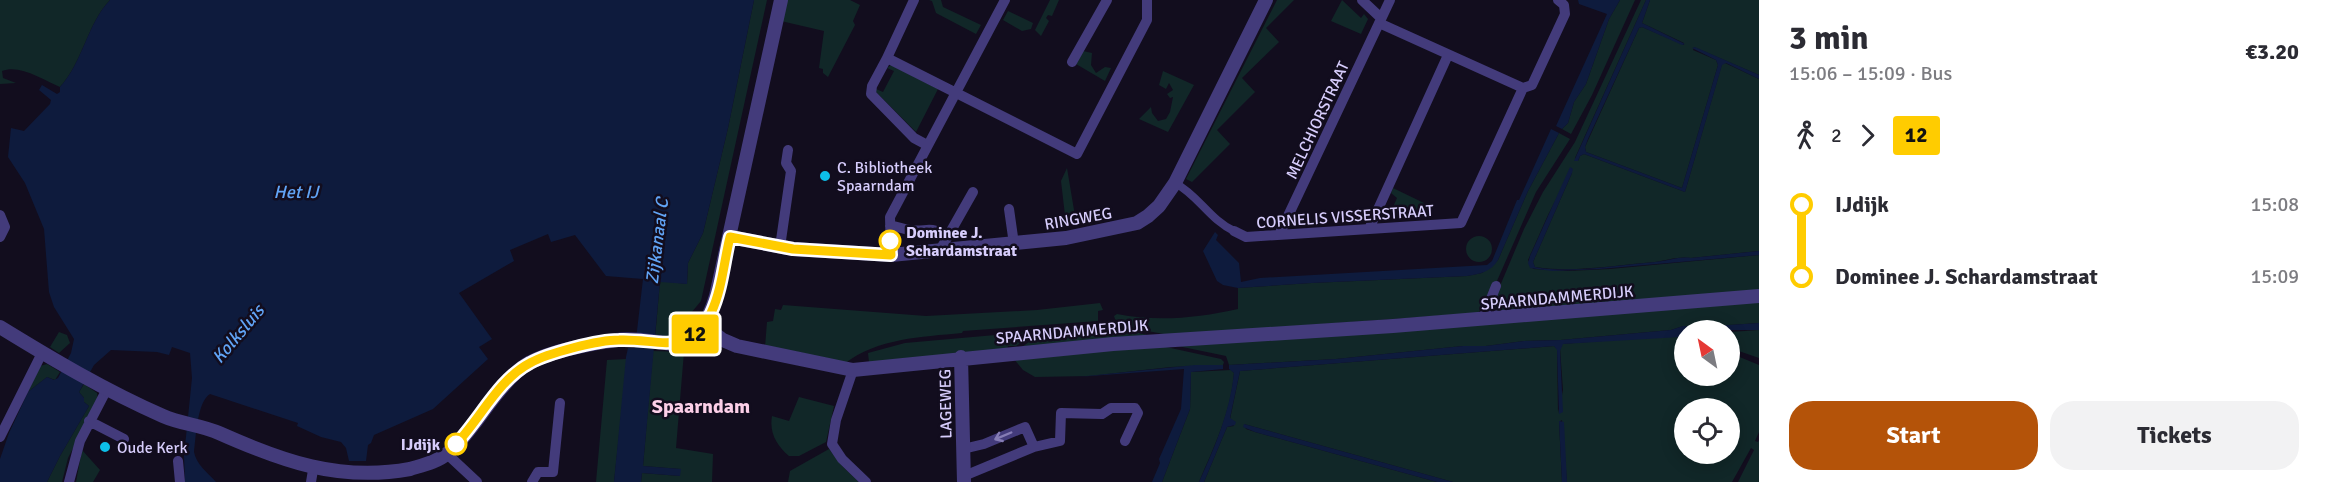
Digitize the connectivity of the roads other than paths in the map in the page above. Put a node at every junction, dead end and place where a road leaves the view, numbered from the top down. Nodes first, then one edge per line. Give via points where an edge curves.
1 (781, 0) edge
2 (914, 0) edge
3 (1005, 0) edge
4 (1107, 0) edge
5 (1147, 0) edge
6 (1266, 0) edge
7 (1362, 0) edge
8 (1390, 0) edge
9 (1558, 0) edge
10 (1380, 21) junction
11 (1448, 55) junction
12 (887, 58) junction
13 (1072, 62) dead end
14 (1523, 88) junction
15 (955, 93) junction
16 (927, 145) junction
17 (788, 150) dead end
18 (1175, 183) junction
19 (974, 192) dead end
20 (1010, 209) dead end
21 (0, 215) edge
22 (890, 226) junction
23 (1226, 226) joint
24 (1369, 229) junction
25 (1279, 235) junction
26 (0, 237) edge
27 (730, 237) junction
28 (1014, 244) junction
29 (942, 246) junction
30 (780, 247) junction
31 (891, 255) junction
32 (1496, 286) dead end
33 (1759, 296) edge
34 (1483, 319) junction
35 (703, 326) junction
36 (0, 327) edge
37 (42, 353) junction
38 (961, 357) junction
39 (853, 370) junction
40 (101, 386) junction
41 (560, 403) dead end
42 (5, 412) edge
43 (89, 421) junction
44 (0, 437) edge
45 (124, 439) dead end
46 (1125, 441) dead end
47 (1034, 447) junction
48 (963, 449) junction
49 (447, 454) junction
50 (178, 461) dead end
51 (312, 476) edge
52 (964, 479) edge
53 (69, 482) edge
54 (180, 482) edge
55 (477, 482) edge
56 (532, 482) edge
57 (866, 482) edge

1 - 27 street
2 - 12 street
3 - 15 street
4 - 13 street
5 - 15 street via 1147,20 1077,154
6 - 18 street, RINGWEG
7 - 10 street
8 - 10 street, MELCHIORSTRAAT
9 - 14 street via 1564,5 1565,14 1532,85
10 - 11 street
10 - 25 street, MELCHIORSTRAAT
11 - 14 street
11 - 24 street
12 - 15 street
12 - 16 street via 871,94 914,138
14 - 24 street, CORNELIS VISSERSTRAAT via 1461,224
15 - 16 street
16 - 22 street via 890,217
17 - 30 street via 786,163 791,171
18 - 23 street via 1188,190
18 - 28 street, RINGWEG via 1159,206 1137,223
19 - 29 street
20 - 28 street
21 - 26 street via 5,227
22 - 29 street via 932,229 941,233
22 - 31 street
23 - 25 street, CORNELIS VISSERSTRAAT via 1246,237
24 - 25 street, CORNELIS VISSERSTRAAT
27 - 30 street, RINGWEG
27 - 35 street via 712,311
28 - 29 street, RINGWEG
29 - 31 street, RINGWEG
30 - 31 street, RINGWEG
32 - 34 street
33 - 34 street, SPAARNDAMMERDIJK
34 - 38 street, SPAARNDAMMERDIJK
35 - 39 street, SPAARNDAMMERDIJK via 737,346
35 - 49 street via 682,342 618,339 539,358 519,369
36 - 37 street
37 - 40 street
37 - 42 street
38 - 39 street, SPAARNDAMMERDIJK
38 - 48 street, LAGEWEG
39 - 57 street via 832,444
40 - 43 street
40 - 51 street via 166,418 218,432
41 - 56 street via 553,472 538,472
42 - 44 street
43 - 45 street
43 - 53 street
46 - 47 street, LAGEWEG via 1138,413 1135,408 1111,408 1102,414 1061,413 1060,441
47 -> 48 street, LAGEWEG via 1025,427
47 - 52 street, LAGEWEG
48 - 52 street, LAGEWEG
49 - 51 street via 429,464 384,474
49 - 55 street
50 - 54 street

